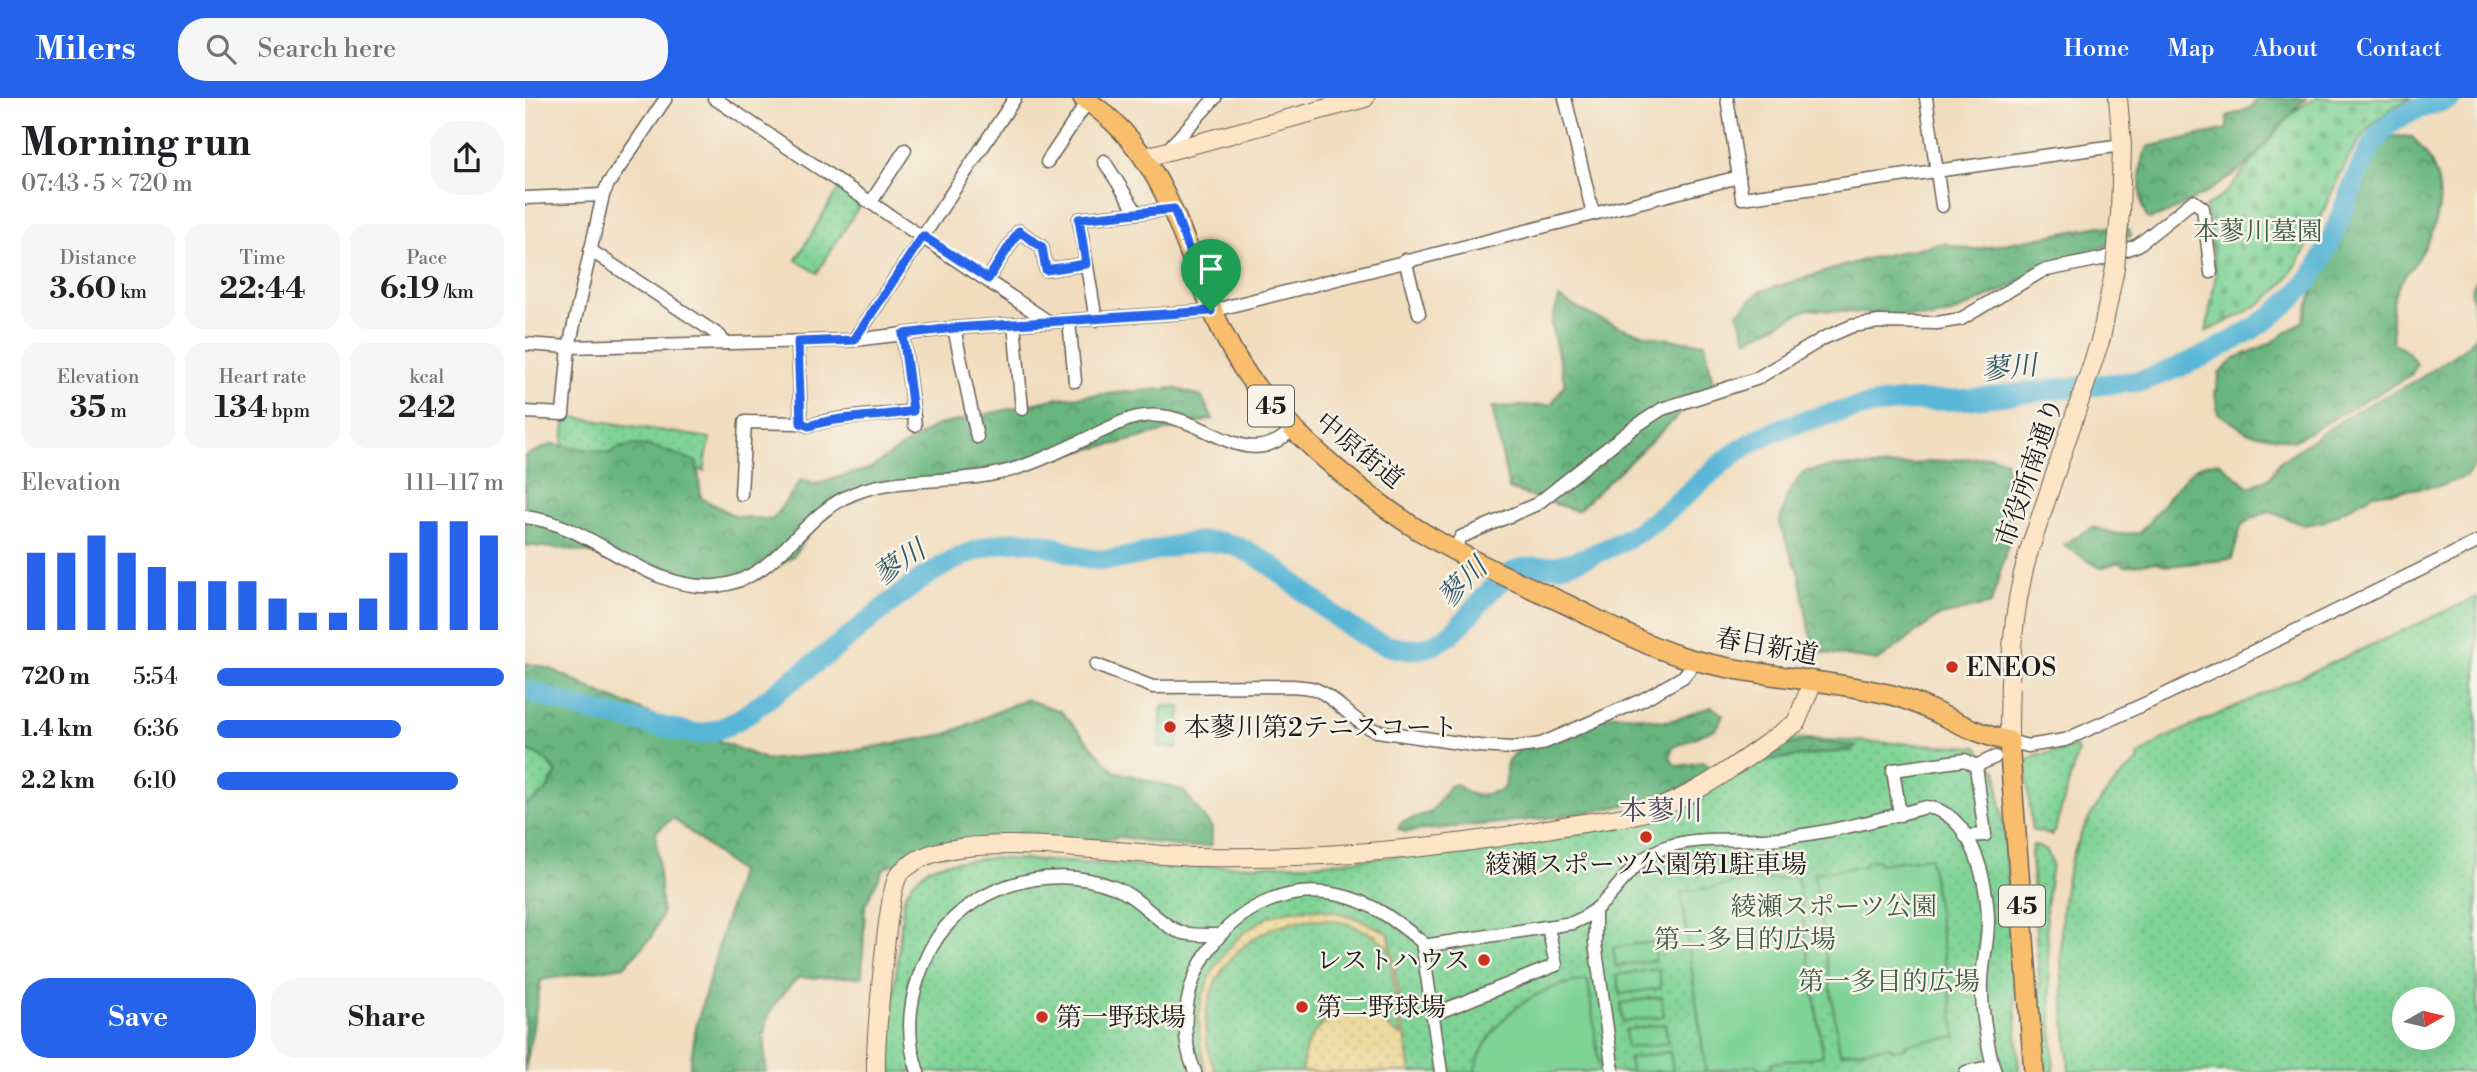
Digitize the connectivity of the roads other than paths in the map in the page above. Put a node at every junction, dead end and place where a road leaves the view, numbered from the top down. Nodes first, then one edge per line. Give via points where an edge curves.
1 (666, 98) edge
2 (714, 98) edge
3 (1015, 98) edge
4 (1215, 98) edge
5 (1365, 98) edge
6 (1565, 98) edge
7 (1727, 98) edge
8 (1926, 98) edge
9 (2118, 98) edge
10 (1086, 99) edge
11 (2122, 145) junction
12 (905, 150) dead end
13 (1167, 150) junction
14 (1146, 157) junction
15 (1104, 161) dead end
16 (1047, 162) dead end
17 (1937, 172) junction
18 (1739, 177) junction
19 (603, 195) junction
20 (525, 198) edge
21 (871, 202) junction
22 (1942, 206) dead end
23 (1174, 209) junction
24 (1137, 213) junction
25 (1593, 214) junction
26 (923, 236) junction
27 (590, 250) junction
28 (1405, 260) junction
29 (1086, 264) junction
30 (2211, 272) dead end
31 (988, 279) junction
32 (1211, 311) junction
33 (1419, 313) dead end
34 (1096, 320) junction
35 (1069, 321) junction
36 (1049, 322) junction
37 (1014, 324) junction
38 (954, 328) junction
39 (903, 334) junction
40 (854, 340) junction
41 (798, 342) junction
42 (724, 343) junction
43 (525, 344) edge
44 (569, 347) junction
45 (1075, 381) dead end
46 (1022, 408) dead end
47 (913, 411) junction
48 (525, 412) edge
49 (801, 423) junction
50 (915, 425) dead end
51 (1293, 429) junction
52 (977, 437) dead end
53 (741, 494) dead end
54 (525, 517) edge
55 (2477, 542) edge
56 (1454, 551) junction
57 (1521, 583) joint
58 (1696, 660) junction
59 (1095, 665) dead end
60 (1813, 681) junction
61 (2009, 741) junction
62 (1995, 757) dead end
63 (1976, 766) junction
64 (1900, 815) junction
65 (1965, 836) junction
66 (1595, 913) junction
67 (1410, 920) dead end
68 (1548, 927) junction
69 (1411, 933) junction
70 (1217, 935) junction
71 (1423, 946) junction
72 (1432, 1015) junction
73 (1994, 1069) edge
74 (876, 1072) edge
75 (918, 1072) edge
76 (1195, 1072) edge
77 (1441, 1072) edge
78 (1613, 1072) edge
79 (1966, 1072) edge
80 (2034, 1072) edge

1 - 19 street
2 - 21 street
3 - 26 street
4 - 13 street
5 - 13 street
6 - 25 street
7 - 18 street
8 - 17 street
9 - 11 street, 市役所南通り
10 - 14 main road, 中原街道 / 45 via 1122,128
10 - 16 street
11 - 17 street
11 - 61 street, 市役所南通り, bridge via 2115,268 2101,338 2018,589
12 - 21 street
13 - 14 street
14 - 23 main road, 中原街道 / 45
15 - 24 street
17 - 18 street via 1742,198
17 - 22 street
18 - 25 street
19 - 20 street
19 - 27 street
21 - 26 street
23 - 24 street
23 - 32 main road, 中原街道 / 45
24 - 29 street via 1079,219
25 - 28 street
26 - 31 street
26 - 40 street
27 - 42 street
27 - 44 street
28 - 32 street
28 - 33 street
29 - 31 street via 1046,270 1042,247 1019,231
29 - 34 street
30 - 56 street via 2203,208 2193,201 2138,245 2101,260 2042,271 1961,319 1851,326 1756,379 1663,409 1537,504 1461,537
31 - 36 street
32 - 34 street
32 - 51 main road, 中原街道 / 45 via 1249,377
34 - 35 street
35 - 36 street
35 - 45 street
36 - 37 street
37 - 38 street
37 - 46 street
38 - 39 street
38 - 52 street
39 - 40 street
39 - 47 street
40 - 41 street
41 - 42 street
41 - 49 street
42 - 44 street
43 - 44 street
44 - 48 street via 562,414
47 - 49 street via 809,426
47 - 50 street
49 - 53 street via 745,422
51 - 54 street via 1273,445 1251,449 1177,417 1143,415 997,474 870,489 826,509 763,569 720,585 674,581 563,526
51 - 56 main road, 中原街道 / 45 via 1406,521
55 - 61 street via 2065,740 2028,746
56 - 57 main road, 中原街道 / 45
57 - 58 main road, 春日新道 / 45 via 1659,649
58 - 59 street via 1683,677 1642,700 1541,744 1512,748 1377,731 1363,726 1315,689 1153,687
58 - 60 main road, 春日新道 / 45
60 - 61 main road, 春日新道 / 45 via 1905,698 1991,738
60 - 74 street via 1796,723 1679,799 1652,811 1510,836 1315,853 1200,857 1014,844 937,851 912,862 898,876 887,939
61 - 80 main road, 45
62 - 63 street
63 - 64 street via 1965,760 1893,769
63 - 65 street via 1985,835
64 - 65 street via 1926,807 1941,810 1956,821
64 - 66 street via 1782,838 1699,840 1663,848 1631,870
65 - 73 street via 1987,904 1982,980
66 - 68 street
66 - 78 street
67 - 69 street
68 - 71 street
68 - 72 street via 1556,965
69 - 70 street via 1380,910 1337,895 1315,893 1265,902
69 - 71 street
70 - 75 street via 1178,931 1143,903 1115,887 1090,880 1034,878 994,892 956,914 923,964 909,1026
70 - 76 street via 1193,982 1186,1009
71 - 72 street
72 - 77 street
73 - 79 street

